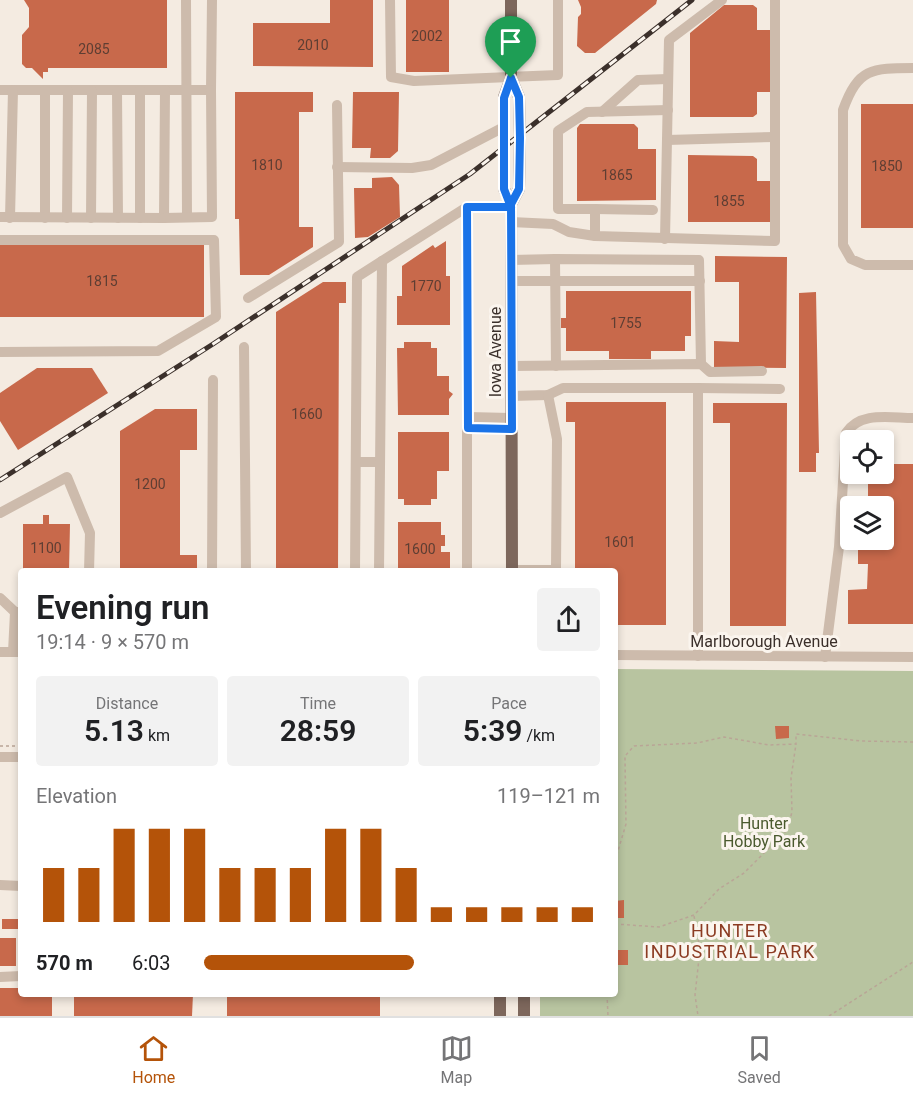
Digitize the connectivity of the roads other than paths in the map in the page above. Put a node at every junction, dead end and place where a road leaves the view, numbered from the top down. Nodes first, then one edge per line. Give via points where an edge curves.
1 (186, 0) edge
2 (212, 0) edge
3 (390, 0) edge
4 (511, 0) edge
5 (558, 0) edge
6 (722, 0) edge
7 (775, 0) edge
8 (913, 68) edge
9 (511, 78) junction
10 (668, 79) junction
11 (0, 90) edge
12 (13, 90) junction
13 (165, 90) junction
14 (186, 90) junction
15 (211, 90) junction
16 (45, 91) junction
17 (68, 91) junction
18 (92, 91) junction
19 (117, 91) junction
20 (140, 91) junction
21 (337, 105) dead end
22 (668, 110) junction
23 (602, 111) junction
24 (504, 127) junction
25 (775, 137) junction
26 (667, 140) junction
27 (338, 168) junction
28 (511, 205) junction
29 (467, 207) junction
30 (595, 209) junction
31 (653, 210) dead end
32 (5, 217) edge
33 (45, 218) junction
34 (67, 218) junction
35 (91, 218) junction
36 (118, 218) junction
37 (140, 218) junction
38 (164, 218) junction
39 (188, 218) junction
40 (511, 222) junction
41 (595, 236) junction
42 (665, 239) junction
43 (0, 240) edge
44 (511, 260) junction
45 (555, 260) junction
46 (382, 261) junction
47 (913, 265) edge
48 (555, 280) junction
49 (511, 281) junction
50 (700, 281) junction
51 (248, 298) dead end
52 (244, 347) dead end
53 (0, 352) edge
54 (701, 364) junction
55 (512, 366) junction
56 (556, 366) junction
57 (762, 371) dead end
58 (213, 380) dead end
59 (698, 388) junction
60 (780, 389) dead end
61 (548, 395) junction
62 (512, 396) junction
63 (913, 418) edge
64 (468, 423) junction
65 (512, 423) junction
66 (356, 462) junction
67 (379, 462) junction
68 (0, 513) edge
69 (89, 568) edge
70 (212, 568) edge
71 (246, 568) edge
72 (355, 568) edge
73 (379, 568) edge
74 (466, 568) edge
75 (512, 568) edge
76 (556, 568) edge
77 (0, 598) edge
78 (18, 612) edge
79 (0, 652) edge
80 (17, 652) edge
81 (618, 655) edge
82 (698, 656) junction
83 (825, 657) junction
84 (913, 657) edge
85 (0, 757) edge
86 (18, 757) edge
87 (0, 885) edge
88 (18, 886) edge
89 (0, 976) edge
90 (18, 976) edge
91 (500, 997) edge
92 (524, 997) edge
93 (500, 1016) edge
94 (525, 1016) edge

1 - 14 street
2 - 15 street
3 - 9 street via 391,77 414,81
4 - 9 main road, Iowa Avenue
5 - 9 street via 558,75
6 - 10 street via 669,40
7 - 25 street
8 - 47 street via 876,68 860,77 843,110 843,245 850,259 865,265
9 - 24 main road, Iowa Avenue via 504,98
9 - 28 main road, Iowa Avenue via 519,97 520,138 519,189
10 - 22 street
10 - 23 street via 638,80
11 - 12 street
12 - 16 street
12 - 32 street
13 - 14 street
13 - 20 street
13 - 38 street
14 - 15 street
14 - 39 street
15 - 39 street via 212,217
16 - 17 street
16 - 33 street
17 - 18 street
17 - 34 street
18 - 19 street
18 - 35 street
19 - 20 street
19 - 36 street
20 - 37 street
21 - 27 street
22 - 23 street
22 - 26 street
23 - 30 street via 587,112 558,131 558,209
24 - 27 street via 431,165
24 - 28 main road, Iowa Avenue via 504,189
25 - 26 street
25 - 42 street via 775,241
26 - 42 street
27 - 51 street via 339,242
28 - 29 street
28 - 40 main road, Iowa Avenue
29 - 46 street
29 - 64 street
30 - 31 street
30 - 41 street
32 - 33 street
33 - 34 street
34 - 35 street
35 - 36 street
36 - 37 street
37 - 38 street
38 - 39 street
40 - 41 street via 553,224 569,232
40 - 44 main road, Iowa Avenue
41 - 42 street
43 - 53 street via 214,240 216,317 159,351
44 - 45 street
44 - 49 main road, Iowa Avenue
45 - 48 street
45 - 50 street via 699,260
46 - 66 street via 357,277
46 - 67 street
48 - 49 street
48 - 50 street
48 - 56 street
49 - 55 main road, Iowa Avenue
50 - 54 street
52 - 71 street
54 - 56 street
54 - 57 street via 710,372
55 - 56 street
55 - 62 main road, Iowa Avenue
58 - 70 street
59 - 60 street
59 - 61 street via 563,388
59 - 82 street
61 - 62 street
61 - 76 street via 557,439
62 - 65 main road, Iowa Avenue
63 - 83 street via 862,418 846,433 839,547
64 - 65 street
64 - 74 street
65 - 75 main road, Iowa Avenue
66 - 67 street
66 - 72 street
67 - 73 street
68 - 69 street via 67,477 90,533
77 - 78 street
78 - 80 street
79 - 80 street
81 - 82 street, Marlborough Avenue
82 - 83 street, Marlborough Avenue
83 - 84 street, Marlborough Avenue
85 - 86 street
87 - 88 street
89 - 90 street
91 - 93 main road
92 - 94 main road

